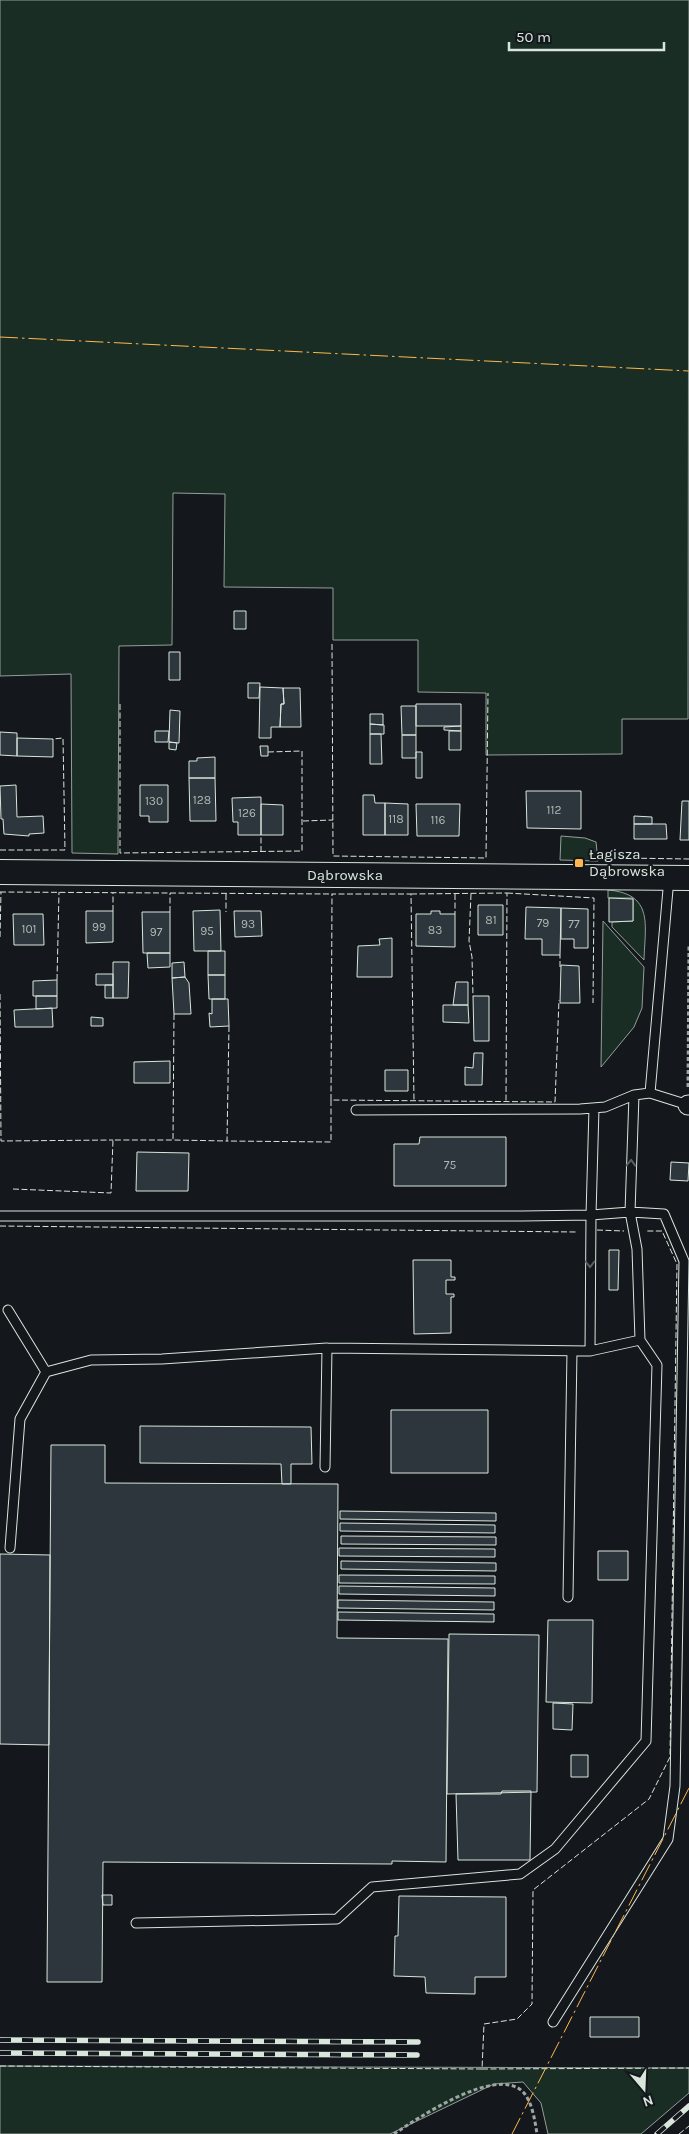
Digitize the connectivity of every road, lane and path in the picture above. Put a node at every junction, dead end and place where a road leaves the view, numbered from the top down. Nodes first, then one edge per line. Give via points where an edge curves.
1 (0, 872) edge
2 (679, 877) edge
3 (689, 945) edge
4 (650, 1093) junction
5 (634, 1095) junction
6 (688, 1105) edge
7 (594, 1108) junction
8 (356, 1110) dead end
9 (630, 1212) junction
10 (590, 1215) junction
11 (0, 1216) edge
12 (8, 1310) dead end
13 (640, 1340) junction
14 (327, 1348) junction
15 (572, 1351) junction
16 (590, 1351) junction
17 (46, 1372) junction
18 (325, 1467) dead end
19 (10, 1548) dead end
20 (568, 1597) dead end
21 (136, 1923) dead end
22 (553, 2022) dead end
23 (394, 2134) edge
24 (537, 2134) edge

1 - 2 street, Dąbrowska
2 - 4 lane
3 - 6 path
4 - 5 lane
4 - 6 lane
5 - 7 lane
9 -> 5 lane
7 - 8 lane
7 - 10 lane
9 - 10 lane
9 - 13 lane via 637,1249
9 - 22 lane via 664,1214 684,1261 675,1786 668,1839
10 - 11 lane
10 -> 16 lane
12 - 17 lane
13 - 16 lane
13 - 21 lane via 657,1365 646,1741 556,1849 520,1874 372,1887 337,1919
14 - 15 lane
14 - 17 lane via 162,1359 90,1360
14 - 18 lane
15 - 16 lane
15 - 20 lane
17 - 19 lane via 20,1419
23 - 24 path via 461,2095 494,2084 514,2086 523,2092 533,2114

